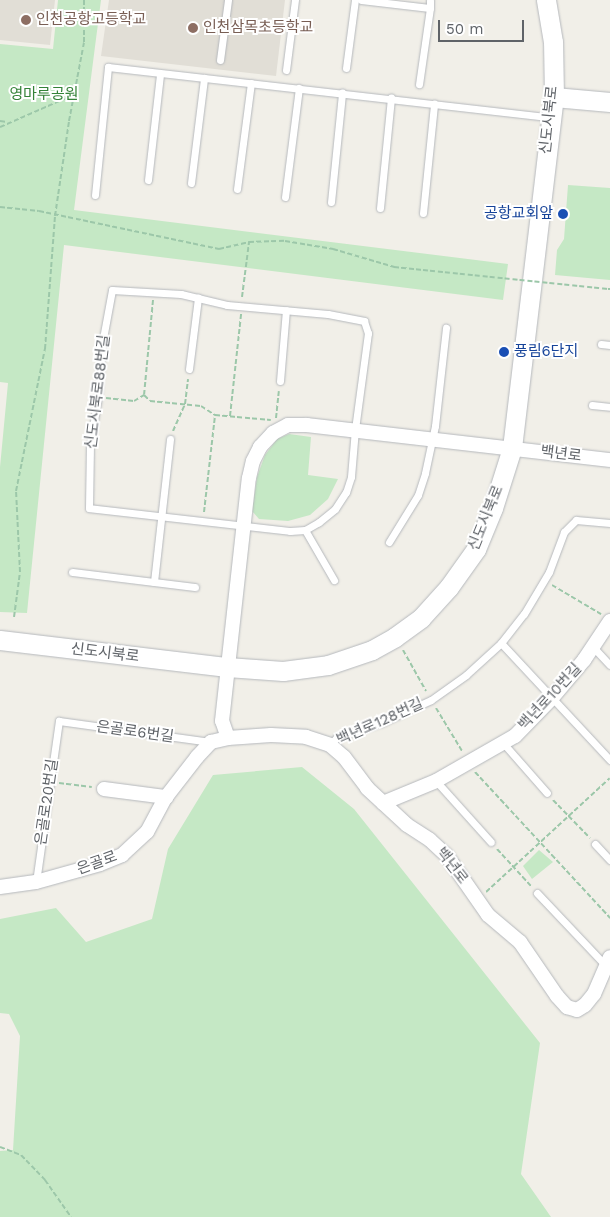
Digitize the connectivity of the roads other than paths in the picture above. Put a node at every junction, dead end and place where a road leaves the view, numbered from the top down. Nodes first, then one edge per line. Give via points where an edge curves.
1 (228, 0) edge
2 (294, 0) edge
3 (354, 0) edge
4 (361, 0) edge
5 (546, 0) edge
6 (430, 4) edge
7 (220, 60) dead end
8 (346, 68) dead end
9 (286, 70) dead end
10 (160, 74) junction
11 (204, 78) junction
12 (251, 83) junction
13 (419, 84) dead end
14 (298, 88) junction
15 (342, 93) junction
16 (554, 97) junction
17 (390, 98) junction
18 (610, 102) edge
19 (434, 104) junction
20 (550, 117) junction
21 (148, 180) dead end
22 (191, 183) dead end
23 (237, 189) dead end
24 (95, 195) dead end
25 (285, 197) dead end
26 (331, 202) dead end
27 (380, 208) dead end
28 (424, 213) dead end
29 (198, 298) junction
30 (286, 310) junction
31 (446, 328) dead end
32 (601, 344) dead end
33 (610, 345) edge
34 (189, 369) road end
35 (280, 382) road end
36 (592, 405) dead end
37 (610, 407) edge
38 (355, 429) junction
39 (170, 438) road end
40 (432, 441) junction
41 (512, 448) junction
42 (610, 460) edge
43 (160, 517) junction
44 (610, 523) edge
45 (244, 527) junction
46 (305, 530) junction
47 (389, 542) dead end
48 (72, 572) dead end
49 (334, 580) dead end
50 (154, 582) junction
51 (195, 587) dead end
52 (606, 618) edge
53 (0, 640) edge
54 (501, 643) junction
55 (594, 648) junction
56 (610, 665) edge
57 (227, 668) junction
58 (552, 698) junction
59 (59, 721) joint
60 (228, 738) junction
61 (211, 742) junction
62 (504, 744) junction
63 (330, 745) junction
64 (610, 760) edge
65 (436, 781) junction
66 (104, 789) road end
67 (546, 793) road end
68 (166, 797) junction
69 (383, 803) junction
70 (490, 842) road end
71 (595, 844) road end
72 (610, 860) edge
73 (36, 882) junction
74 (0, 887) edge
75 (537, 893) road end
76 (607, 961) edge

1 - 7 lane
2 - 9 lane
3 - 8 lane
4 - 6 lane
5 - 16 street, 신도시북로 via 553,42
6 - 13 lane
10 - 11 lane
10 - 21 lane
10 - 24 lane via 108,67
11 - 12 lane
11 - 22 lane
12 - 14 lane
12 - 23 lane
14 - 15 lane
14 - 25 lane
15 - 17 lane
15 - 26 lane
16 - 18 street
16 - 20 street, 신도시북로
17 - 19 lane
17 - 27 lane
19 - 20 lane
19 - 28 lane
20 - 41 street, 신도시북로
29 - 30 lane, 신도시북로88번길 via 241,307
29 - 34 lane
29 - 43 lane, 신도시북로88번길 via 112,290 102,344 90,445 89,508
30 - 35 lane
30 - 38 lane, 신도시북로88번길 via 364,321 368,333
31 - 40 lane
32 - 33 lane
36 - 37 lane
38 - 40 street
38 - 45 street via 307,425 288,426 273,433 252,461
38 - 46 lane, 신도시북로88번길 via 351,477 346,492 335,509
39 - 43 lane
40 - 41 street
40 - 47 lane via 418,495
41 - 42 street, 백년로
41 - 57 street, 신도시북로 via 476,549 444,594 421,618 372,650 328,666 283,671
43 - 45 lane, 신도시북로88번길
43 - 50 lane
44 - 54 lane, 백년로128번길 via 576,520 564,532 549,572 524,614
45 - 46 lane, 신도시북로88번길
45 - 57 street
46 - 49 lane
48 - 50 lane
50 - 51 lane
52 - 55 street, 백년로10번길
53 - 57 street, 신도시북로
54 - 58 lane
54 - 63 lane, 백년로128번길 via 466,675 431,700 381,723 337,737
55 - 56 lane
55 - 58 street, 백년로10번길
57 - 60 street via 222,721
58 - 62 street, 백년로10번길
58 - 64 lane
59 - 61 lane, 은골로6번길
59 - 73 lane, 은골로20번길
60 - 61 street
60 - 63 street, 백년로 via 306,737
61 - 68 street, 은골로
62 - 65 street, 백년로10번길
62 - 67 lane
63 - 69 street, 백년로
65 - 69 street, 백년로10번길
65 - 70 lane
66 - 68 street
68 - 73 street, 은골로 via 148,832 122,855
69 - 76 street, 백년로 via 447,856 488,915 520,942 567,1007 577,1010 585,1005 594,994
71 - 72 lane
73 - 74 street, 은골로
75 - 76 lane, 백년로

